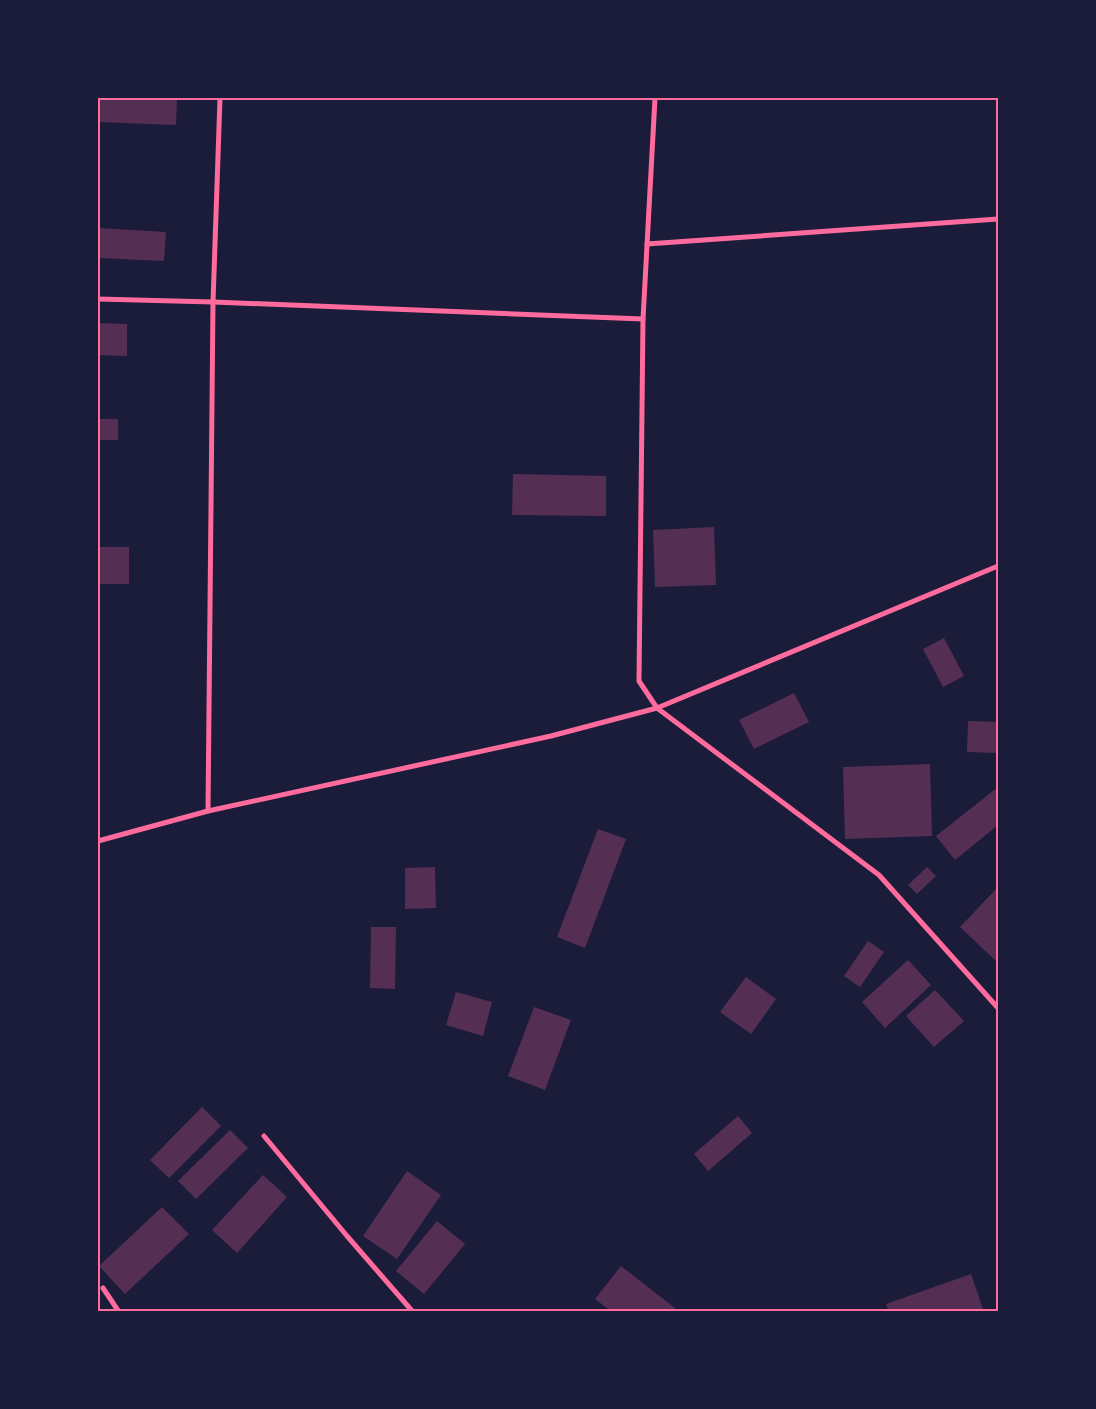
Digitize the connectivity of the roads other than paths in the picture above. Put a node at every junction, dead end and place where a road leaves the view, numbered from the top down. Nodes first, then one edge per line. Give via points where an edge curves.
1 (220, 98) edge
2 (655, 98) edge
3 (998, 219) edge
4 (647, 244) junction
5 (98, 299) edge
6 (213, 302) junction
7 (643, 319) junction
8 (998, 566) edge
9 (657, 708) junction
10 (208, 811) junction
11 (98, 841) edge
12 (998, 1008) edge
13 (264, 1136) dead end
14 (103, 1288) dead end
15 (118, 1312) edge
16 (413, 1312) edge

1 - 6 street
2 - 4 street
3 - 4 street
4 - 7 street
5 - 6 street
6 - 7 street
6 - 10 street
7 - 9 street via 639,681
8 - 9 street
9 - 10 street via 551,736
9 - 12 street via 879,875
10 - 11 street
13 - 16 street
14 - 15 street

